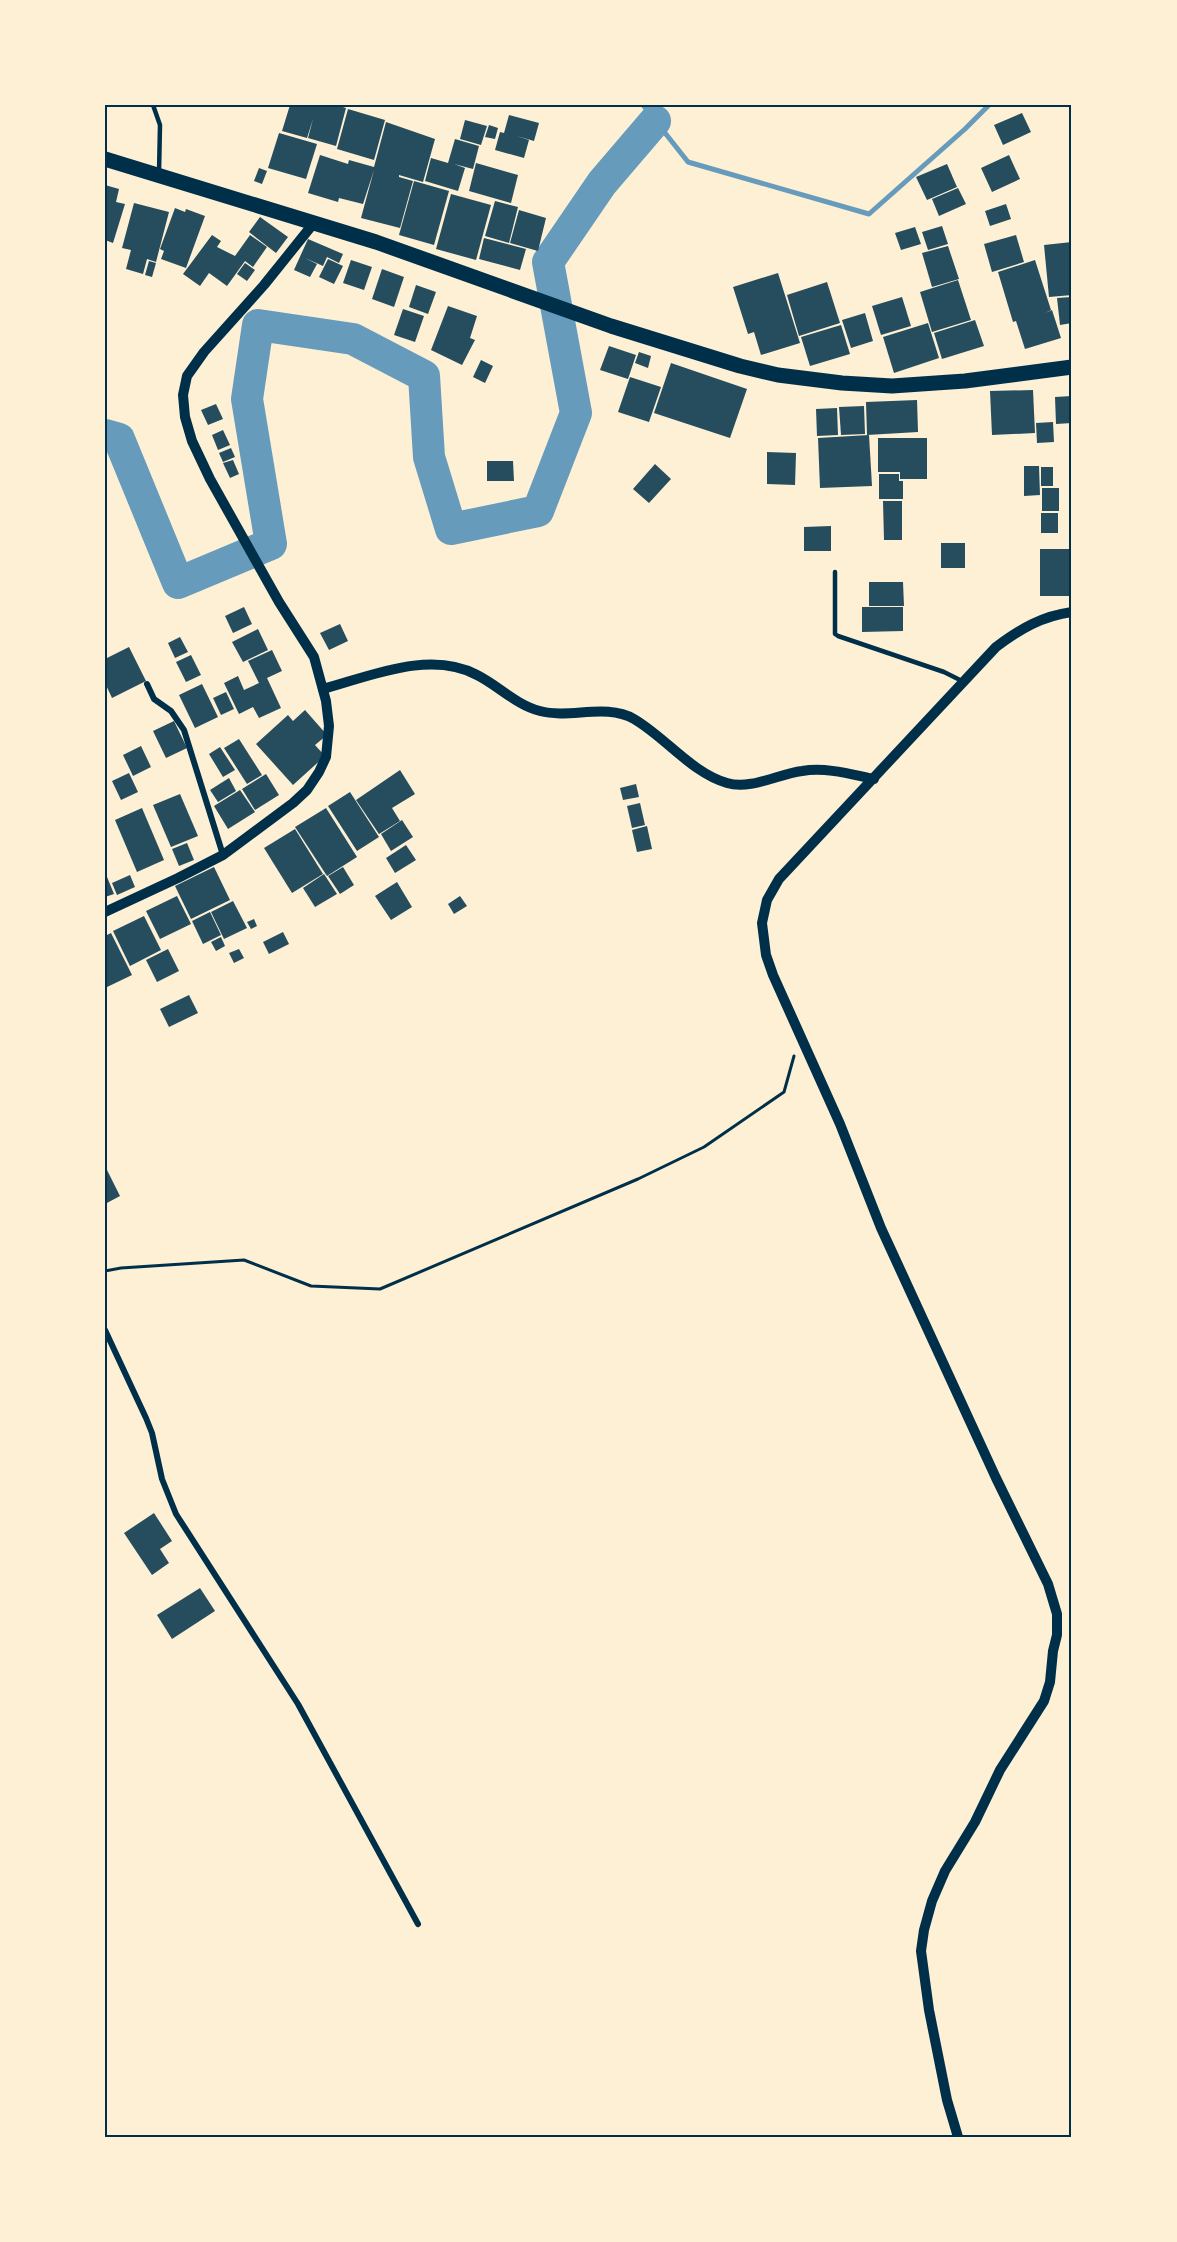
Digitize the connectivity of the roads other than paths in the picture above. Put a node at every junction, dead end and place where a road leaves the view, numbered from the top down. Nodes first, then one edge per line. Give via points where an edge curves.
1 (153, 105) edge
2 (105, 159) edge
3 (159, 175) junction
4 (313, 224) junction
5 (1072, 367) edge
6 (835, 572) dead end
7 (1072, 612) edge
8 (965, 682) junction
9 (147, 684) dead end
10 (323, 689) junction
11 (874, 779) junction
12 (223, 855) junction
13 (105, 912) edge
14 (105, 1330) edge
15 (418, 1924) dead end
16 (958, 2137) edge

1 - 3 lane via 160,125
2 - 3 main road
3 - 4 main road
4 - 5 main road via 611,326 778,375 864,386 921,385
4 - 10 street via 204,352 187,376 183,395 184,417 210,479 314,657
6 - 8 lane via 835,634
7 - 8 street via 1047,617 1019,630
8 - 11 street
9 - 12 street via 154,699 171,711 184,730
10 - 11 street via 415,665 450,666 477,675 540,711 626,715 662,737 710,776 730,784 754,783 809,770
10 - 12 street via 329,726 326,757 319,772 293,803
11 - 16 street via 771,891 764,909 766,955 881,1228 1048,1584 1057,1614 1058,1635 1044,1701 1000,1770 975,1822 945,1870 924,1930 921,1951 928,2010
12 - 13 street
14 - 15 street via 152,1433 162,1479 176,1514 298,1704

